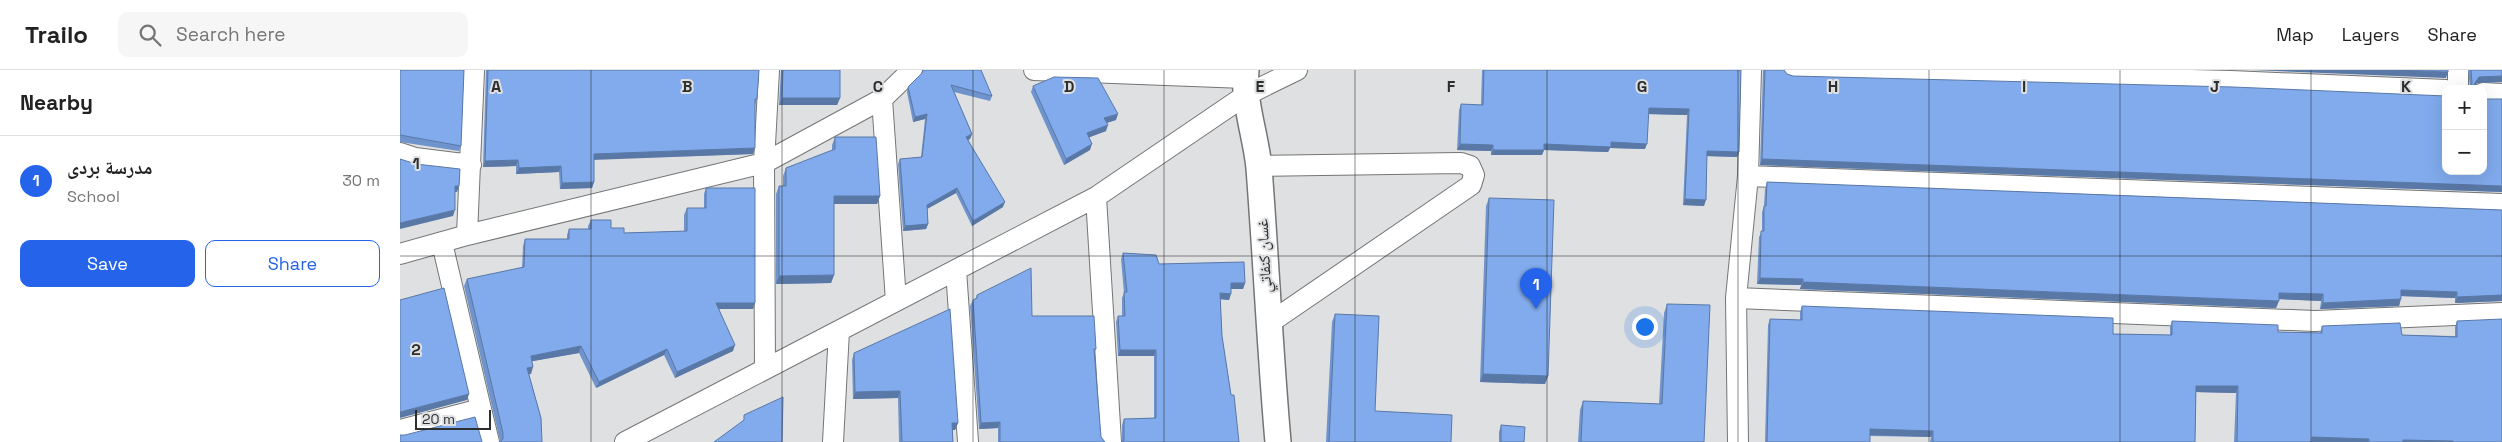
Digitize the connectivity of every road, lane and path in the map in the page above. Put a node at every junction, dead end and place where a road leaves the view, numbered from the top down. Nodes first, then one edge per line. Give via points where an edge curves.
1 (474, 70) edge
2 (769, 70) edge
3 (912, 70) edge
4 (1034, 70) edge
5 (1296, 70) edge
6 (1751, 70) edge
7 (1791, 70) edge
8 (2458, 70) edge
9 (2231, 75) edge
10 (2334, 78) edge
11 (1246, 81) edge
12 (2458, 85) edge
13 (2442, 90) edge
14 (2487, 93) edge
15 (2502, 94) edge
16 (882, 99) junction
17 (400, 153) edge
18 (764, 164) junction
19 (471, 165) junction
20 (1259, 166) junction
21 (1748, 176) junction
22 (1096, 197) junction
23 (2502, 204) edge
24 (468, 235) junction
25 (442, 243) junction
26 (400, 254) edge
27 (956, 270) junction
28 (1736, 298) junction
29 (896, 301) junction
30 (2502, 313) edge
31 (1268, 324) junction
32 (839, 331) junction
33 (765, 369) junction
34 (481, 410) junction
35 (400, 430) edge
36 (489, 442) edge
37 (625, 442) edge
38 (833, 442) edge
39 (968, 442) edge
40 (1111, 442) edge
41 (1278, 442) edge
42 (1738, 442) edge

1 - 19 street
2 - 18 street
3 - 16 street
4 - 11 street
5 - 11 street
6 - 21 street
7 - 9 street
8 - 12 street
9 - 10 street
10 - 13 street
11 - 20 street, غسان كنفاتي
11 - 22 street
14 - 15 street
16 - 18 street
16 - 29 street
17 - 19 street
18 - 24 street
18 - 33 street
19 - 24 street
20 - 31 street, غسان كنفاتي
20 - 31 street via 1462,164 1470,166 1474,175 1471,185
21 - 23 street
21 - 28 street
22 - 27 street
22 - 40 street
24 - 25 street
25 - 26 street
25 - 34 street
27 - 29 street
27 - 39 street
28 - 30 street via 2315,320
28 - 42 street
29 - 32 street
31 - 41 street, غسان كنفاتي
32 - 33 street
32 - 38 street
33 - 37 street
34 - 35 street
34 - 36 street

